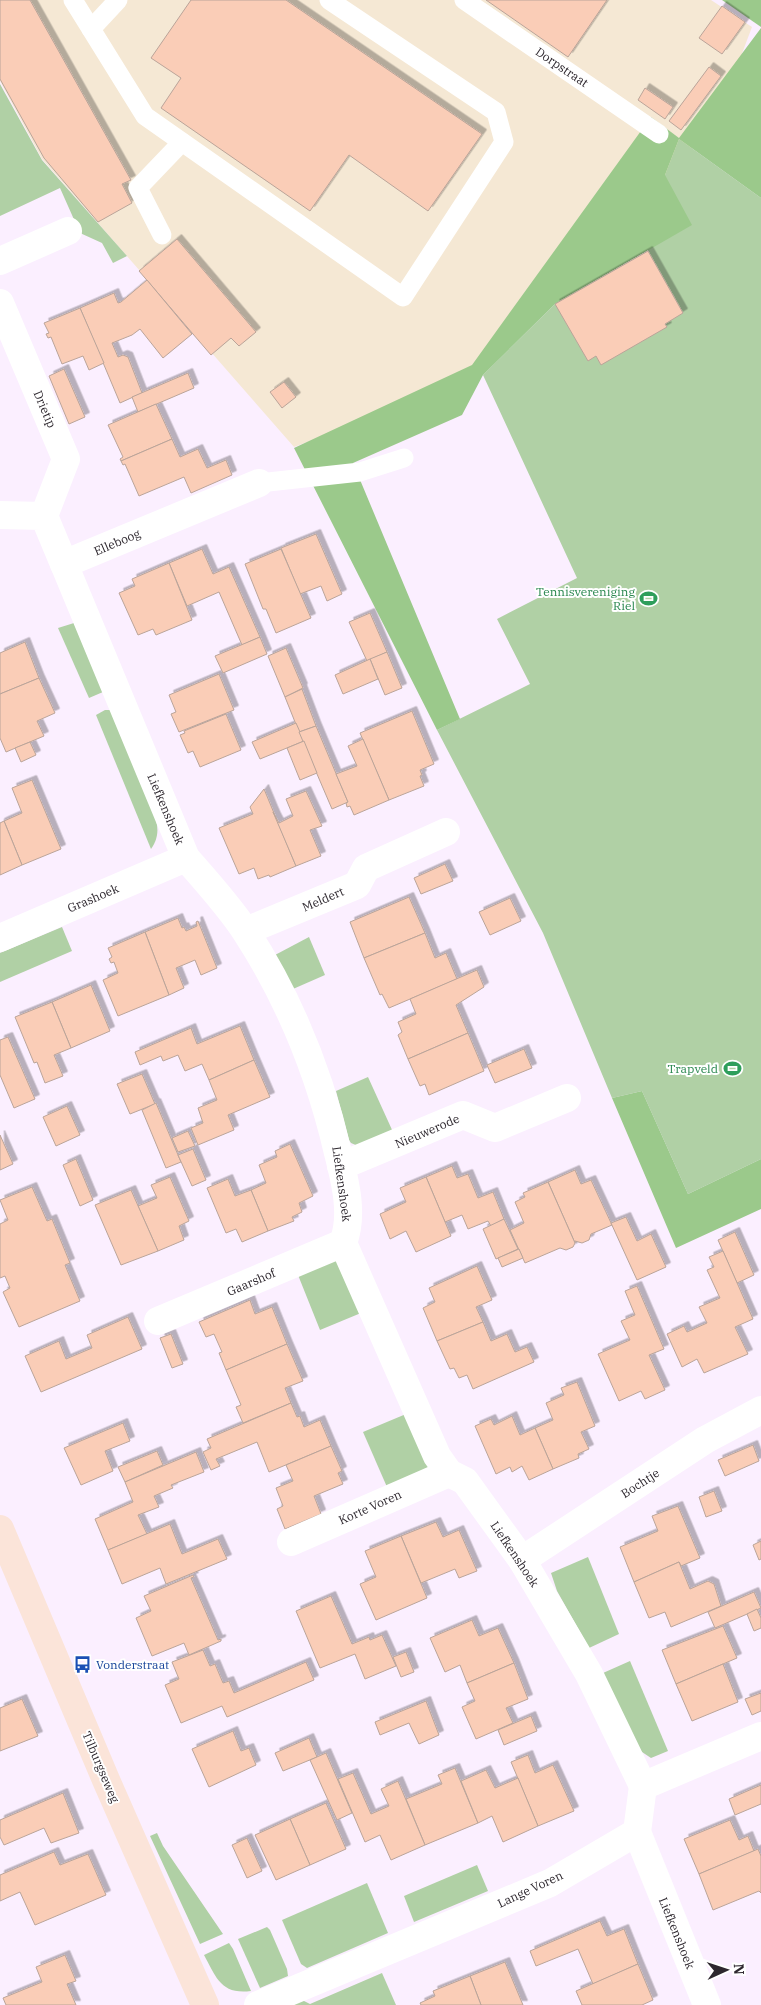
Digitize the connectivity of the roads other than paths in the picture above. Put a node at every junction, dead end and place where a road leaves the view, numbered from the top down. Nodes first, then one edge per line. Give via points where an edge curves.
1 (73, 0) edge
2 (118, 0) edge
3 (329, 0) edge
4 (464, 0) edge
5 (91, 29) junction
6 (659, 134) dead end
7 (182, 142) junction
8 (68, 231) dead end
9 (162, 235) dead end
10 (0, 261) edge
11 (0, 303) edge
12 (404, 458) dead end
13 (259, 483) joint
14 (0, 515) edge
15 (44, 516) junction
16 (64, 564) junction
17 (446, 832) dead end
18 (186, 858) junction
19 (246, 931) junction
20 (0, 938) edge
21 (567, 1098) dead end
22 (341, 1166) junction
23 (344, 1242) junction
24 (158, 1321) dead end
25 (761, 1410) edge
26 (449, 1473) junction
27 (0, 1529) edge
28 (291, 1542) dead end
29 (522, 1560) junction
30 (761, 1736) edge
31 (643, 1786) junction
32 (636, 1832) junction
33 (205, 2005) edge
34 (258, 2005) edge
35 (707, 2005) edge

1 - 5 lane
2 - 5 lane
3 - 7 lane via 496,112 504,142 403,297
4 - 6 lane, Dorpstraat
5 - 7 lane via 145,116
7 - 9 lane via 138,188
8 - 10 street
11 - 15 street, Drietip via 66,459
12 - 13 lane via 360,472
13 - 16 street, Elleboog
14 - 15 street
15 - 16 street
16 - 18 street, Liefkenshoek
17 - 19 street, Meldert via 366,868 357,885
18 - 19 street, Liefkenshoek
18 - 20 street, Grashoek
19 - 22 street, Liefkenshoek via 298,1030 331,1122
21 - 22 street, Nieuwerode via 495,1128 463,1115
22 - 23 street, Liefkenshoek via 348,1212 348,1231
23 - 24 street, Gaarshof
23 - 26 street, Liefkenshoek via 437,1456
25 - 29 street, Bochtje via 705,1440
26 - 28 street, Korte Voren
26 - 29 street, Liefkenshoek via 464,1481
27 - 33 street, Tilburgseweg
29 - 31 street, Liefkenshoek via 589,1674
30 - 31 street
31 - 32 street
32 - 34 street, Lange Voren via 550,1883
32 - 35 street, Liefkenshoek

